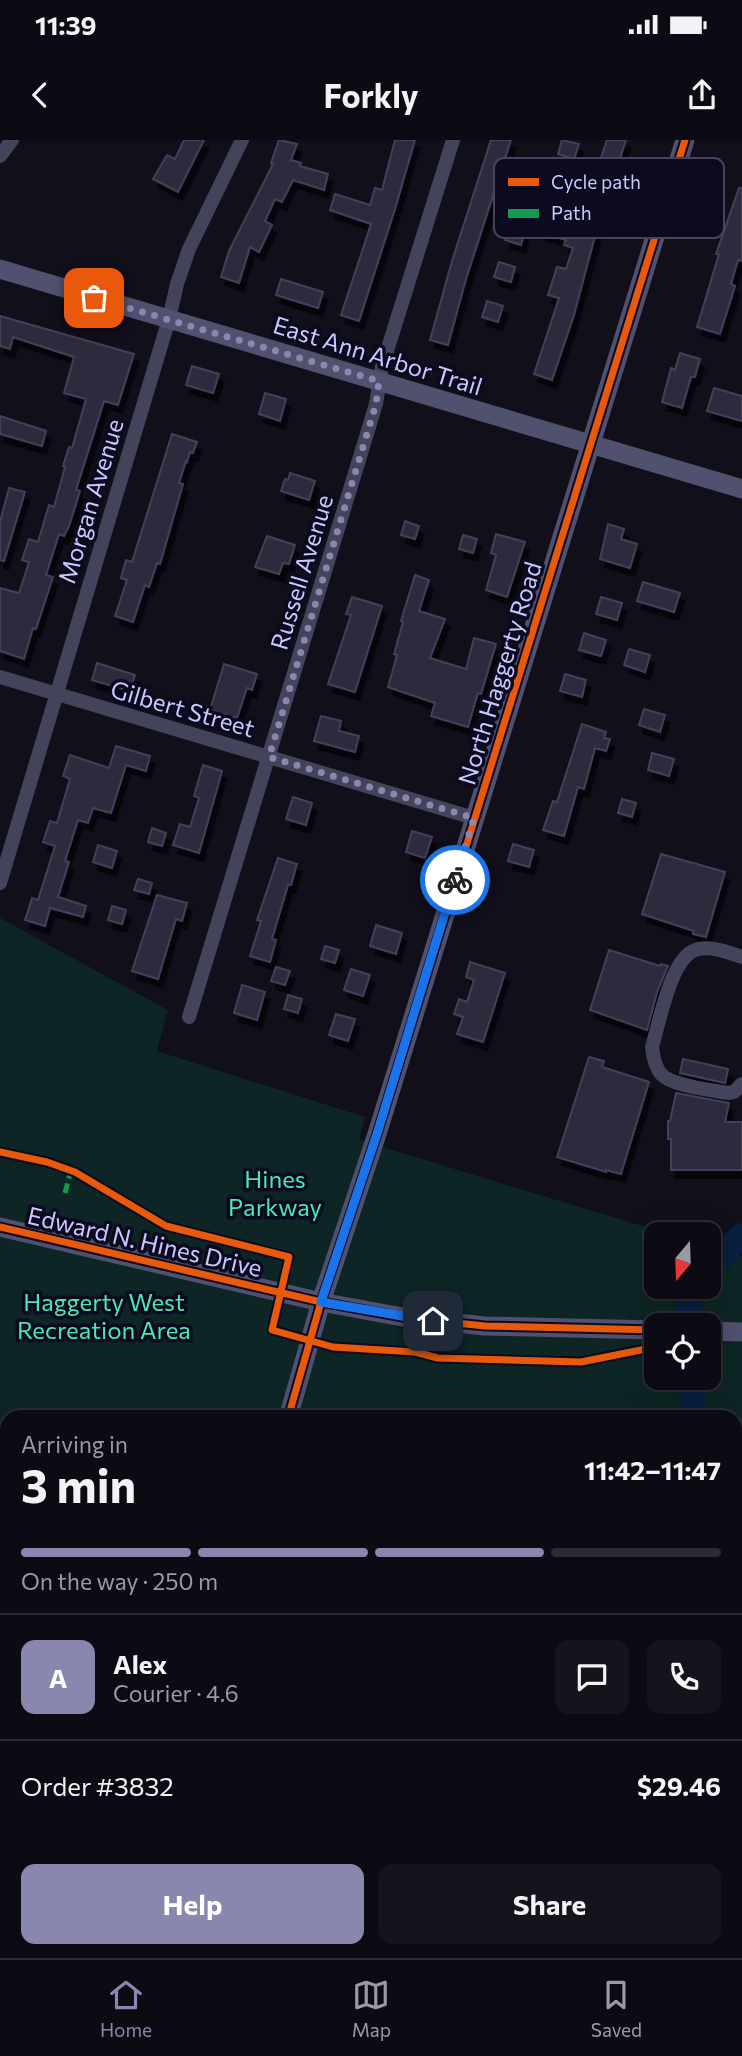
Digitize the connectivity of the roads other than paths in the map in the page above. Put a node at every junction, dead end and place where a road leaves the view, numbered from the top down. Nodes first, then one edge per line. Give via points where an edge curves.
1 (12, 140) edge
2 (242, 140) edge
3 (453, 140) edge
4 (685, 140) edge
5 (0, 156) edge
6 (679, 158) edge
7 (655, 238) edge
8 (0, 269) edge
9 (169, 319) junction
10 (379, 381) junction
11 (591, 445) junction
12 (742, 489) edge
13 (0, 677) edge
14 (57, 695) junction
15 (269, 757) junction
16 (474, 818) junction
17 (0, 883) edge
18 (742, 957) edge
19 (189, 1017) dead end
20 (742, 1084) edge
21 (0, 1227) edge
22 (321, 1302) junction
23 (644, 1330) edge
24 (290, 1410) edge

1 - 5 street
2 - 9 street, Morgan Avenue via 189,249
3 - 10 street, Russell Avenue
4 - 6 street, North Haggerty Road
7 - 11 street, North Haggerty Road
8 - 9 street, East Ann Arbor Trail
9 - 10 street, East Ann Arbor Trail
9 - 14 street, Morgan Avenue
10 - 11 street, East Ann Arbor Trail
10 - 15 street, Russell Avenue via 376,404
11 - 12 street, East Ann Arbor Trail
11 - 16 street, North Haggerty Road
13 - 14 street, Gilbert Street
14 - 15 street, Gilbert Street
14 - 17 street, Morgan Avenue
15 - 16 street, Gilbert Street
15 - 19 street, Russell Avenue
16 - 22 street, North Haggerty Road
18 - 20 street via 707,948 694,950 683,959 652,1047 662,1075 671,1081 728,1093
21 - 22 street, Edward N. Hines Drive
22 - 23 street, Edward N. Hines Drive via 485,1326
22 - 24 street, North Haggerty Road

